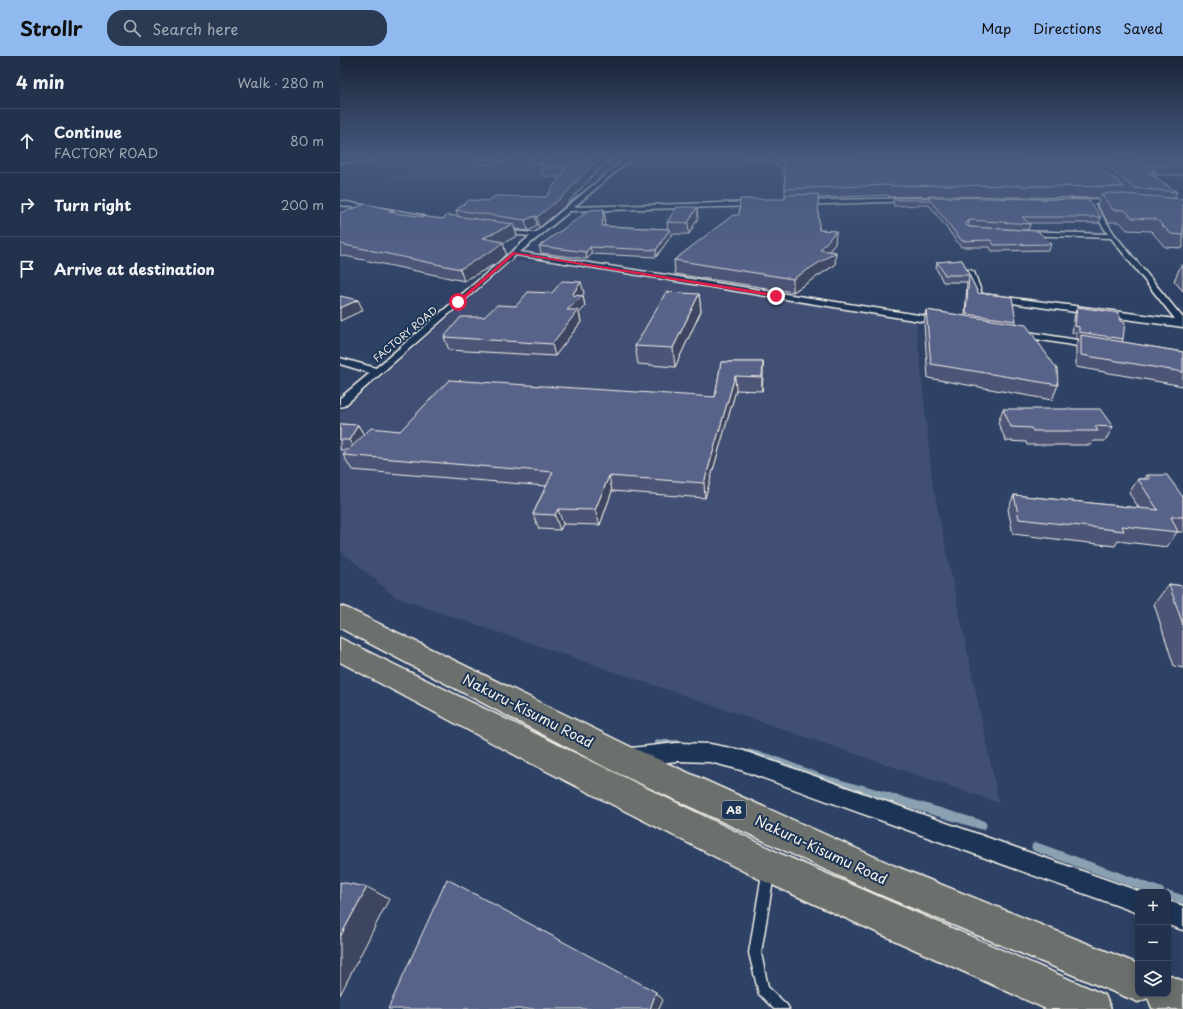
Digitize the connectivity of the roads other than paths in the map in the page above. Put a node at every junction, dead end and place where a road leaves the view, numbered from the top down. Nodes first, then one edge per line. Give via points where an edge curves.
1 (576, 201) edge
2 (855, 201) edge
3 (1083, 201) edge
4 (1116, 201) edge
5 (1090, 202) joint
6 (1123, 202) edge
7 (340, 203) edge
8 (792, 203) edge
9 (769, 204) edge
10 (568, 209) junction
11 (430, 219) edge
12 (492, 230) edge
13 (1016, 232) edge
14 (537, 234) junction
15 (1113, 236) junction
16 (514, 253) junction
17 (970, 272) edge
18 (956, 324) edge
19 (1183, 324) edge
20 (1003, 331) edge
21 (1105, 347) edge
22 (340, 361) edge
23 (376, 371) junction
24 (340, 404) edge
25 (340, 616) edge
26 (340, 649) edge
27 (620, 758) junction
28 (769, 866) junction
29 (1135, 901) edge
30 (1171, 914) edge
31 (1183, 918) edge
32 (1135, 981) edge
33 (1171, 996) edge
34 (1183, 1001) edge
35 (1061, 1002) edge
36 (783, 1009) edge
37 (1091, 1009) edge

1 - 10 street, FACTORY ROAD
2 - 8 street
3 - 5 street
4 - 6 street
5 - 15 street
7 - 11 street
9 - 10 street
10 - 14 street, FACTORY ROAD
12 - 14 street
13 - 15 street
14 - 16 street, FACTORY ROAD
15 - 19 street
16 - 18 street
16 - 23 street, FACTORY ROAD
17 - 19 street via 979,296
20 - 21 street
22 - 23 street
23 - 24 street, FACTORY ROAD
25 - 27 highway, Nakuru-Kisumu Road / A8
26 - 28 highway via 536,751
27 - 29 street via 677,752 710,753 741,760
27 - 32 highway, Nakuru-Kisumu Road / A8 via 886,880
28 - 35 highway
28 - 36 lane via 755,953 763,990
30 - 31 street
33 - 34 highway
35 - 37 highway

